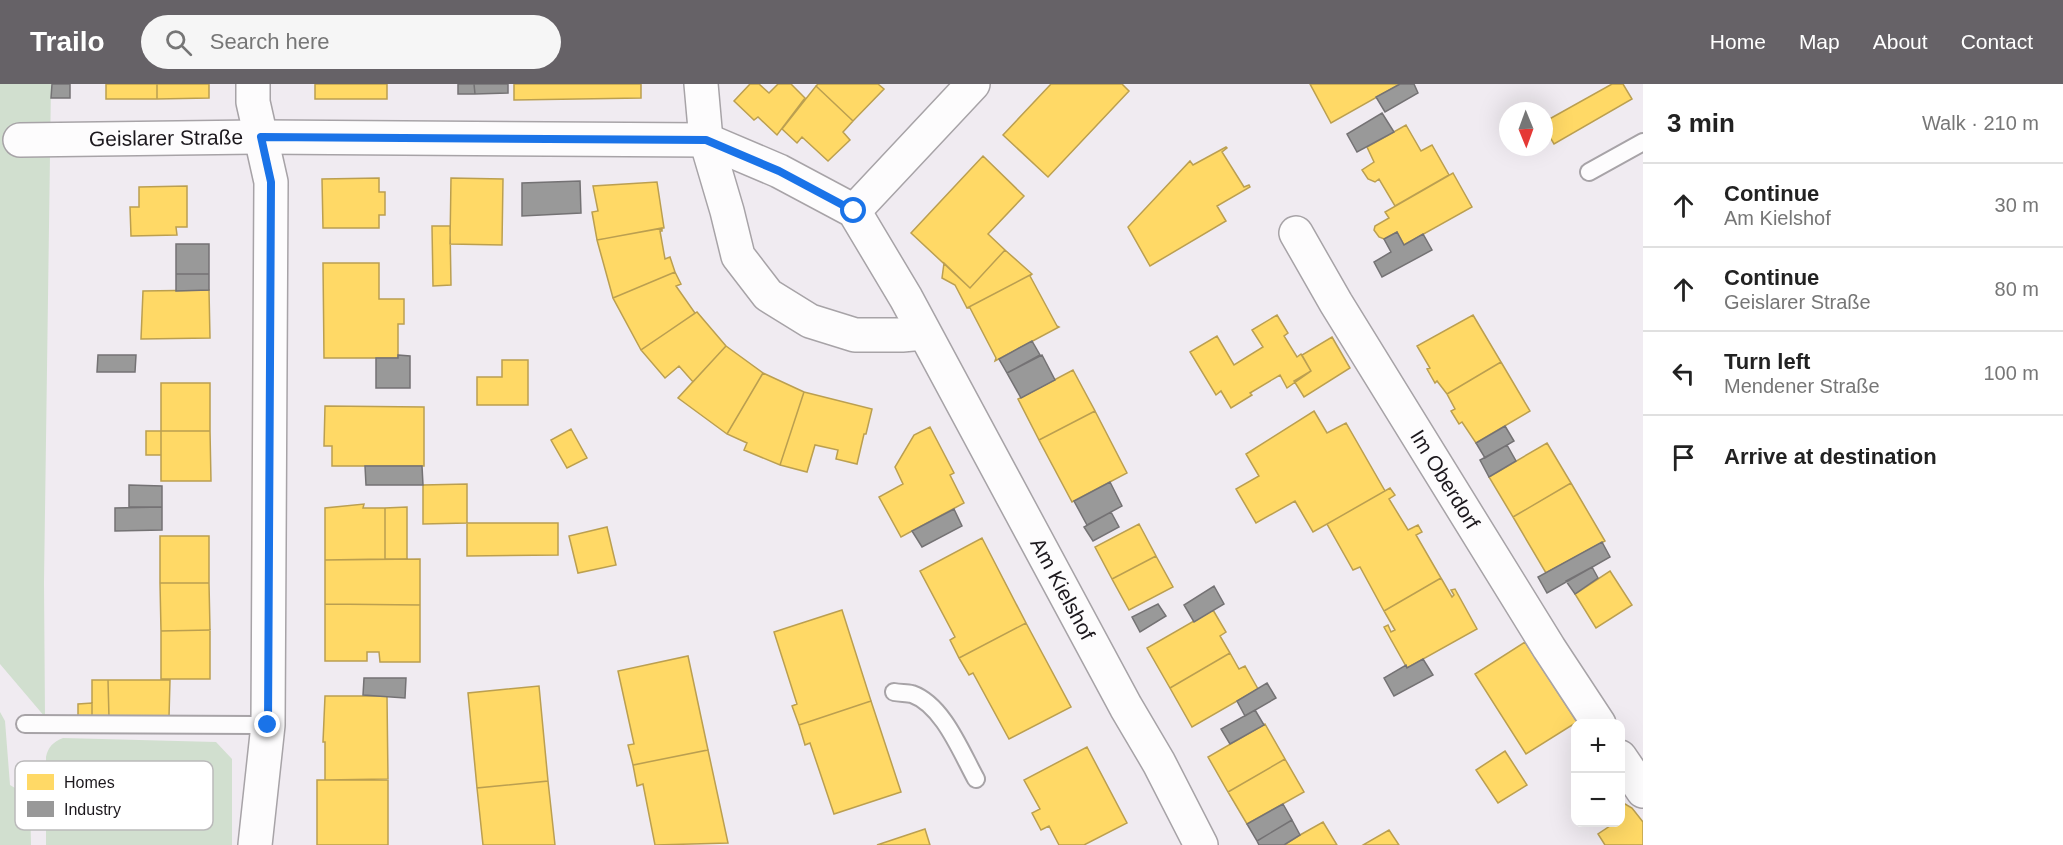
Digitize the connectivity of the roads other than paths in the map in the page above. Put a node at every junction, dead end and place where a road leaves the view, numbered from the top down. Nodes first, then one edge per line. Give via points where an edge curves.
1 (254, 84) edge
2 (702, 84) edge
3 (973, 84) edge
4 (261, 137) junction
5 (20, 140) dead end
6 (706, 140) junction
7 (1643, 142) edge
8 (1589, 172) dead end
9 (854, 211) junction
10 (1296, 233) dead end
11 (924, 333) junction
12 (894, 692) dead end
13 (1596, 719) edge
14 (25, 723) dead end
15 (268, 725) junction
16 (1625, 764) edge
17 (976, 779) dead end
18 (1643, 791) edge
19 (255, 845) edge
20 (1201, 845) edge

1 - 4 street
2 - 6 street
3 - 9 street
4 - 5 street, Geislarer Straße
4 - 6 street, Geislarer Straße
4 - 15 street via 271,182
6 - 9 street via 779,171
6 - 11 street via 738,256 768,295 810,321 855,334
7 - 8 lane
9 - 11 street, Am Kielshof
10 - 13 street, Im Oberdorf
11 - 20 street, Am Kielshof
12 - 17 lane via 912,694 940,715
14 - 15 lane
15 - 19 street
16 - 18 street

